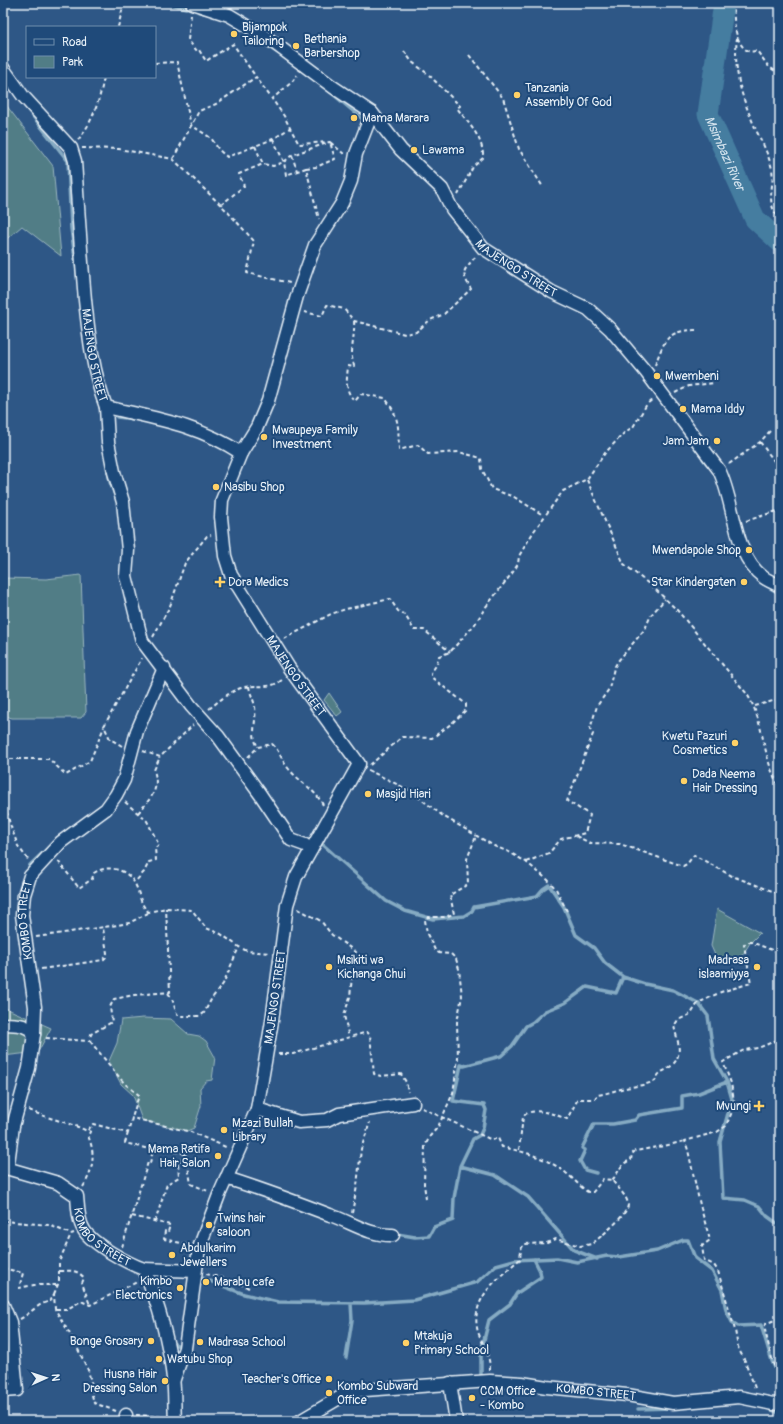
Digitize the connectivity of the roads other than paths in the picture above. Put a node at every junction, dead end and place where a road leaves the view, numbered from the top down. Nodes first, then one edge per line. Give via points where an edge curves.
1 (193, 3) edge
2 (3, 68) edge
3 (372, 113) junction
4 (106, 407) junction
5 (241, 453) junction
6 (780, 586) edge
7 (164, 668) junction
8 (311, 850) junction
9 (3, 1024) edge
10 (34, 1034) junction
11 (413, 1103) road end
12 (257, 1109) junction
13 (8, 1125) edge
14 (4, 1169) edge
15 (226, 1178) junction
16 (393, 1235) dead end
17 (195, 1272) junction
18 (146, 1273) junction
19 (3, 1305) edge
20 (174, 1379) junction
21 (450, 1383) junction
22 (3, 1391) edge
23 (780, 1403) edge
24 (175, 1420) edge
25 (300, 1421) edge
26 (456, 1421) edge

1 - 3 street, MAJENGO STREET via 229,15 266,37
2 - 4 street, MAJENGO STREET via 23,96 71,148 75,161 81,261 92,355
3 - 5 street via 356,154 355,165 342,203 315,245 300,285 268,401 257,427
3 - 6 street, MAJENGO STREET via 401,150 442,189 452,209 483,248 552,292 588,309 610,329 646,372 719,470 728,492 742,544 753,566 763,577
4 - 5 street, MAJENGO STREET via 160,418 200,430
4 - 7 street via 108,442 123,502 128,550 126,576 142,641
5 - 8 street, MAJENGO STREET via 222,500 225,556 231,575 289,668 364,767 329,816
7 - 8 street via 218,736 291,840
7 - 10 street, KOMBO STREET via 146,708 124,780 116,795 106,809 61,842 30,876 24,895 22,915 35,1007
8 - 12 street, MAJENGO STREET via 296,877 287,905
9 - 10 street via 30,1028
10 - 13 street, KOMBO STREET via 29,1068 19,1106
11 - 12 street via 339,1114 327,1120 299,1122
12 - 15 street, MAJENGO STREET
13 - 14 street, KOMBO STREET via 8,1163
14 - 18 street, KOMBO STREET via 58,1182 77,1196 83,1230 119,1258
15 - 16 street via 333,1215 349,1224 382,1235
15 - 17 street, MAJENGO STREET via 199,1248
17 - 18 street, KOMBO STREET
17 - 20 street, MAJENGO STREET via 185,1348
18 - 20 street via 170,1355
19 - 22 street via 10,1322 17,1390
20 - 24 street
21 - 23 street, KOMBO STREET via 522,1383 673,1403 725,1397
21 - 25 street, KOMBO STREET via 351,1391
21 - 26 street

